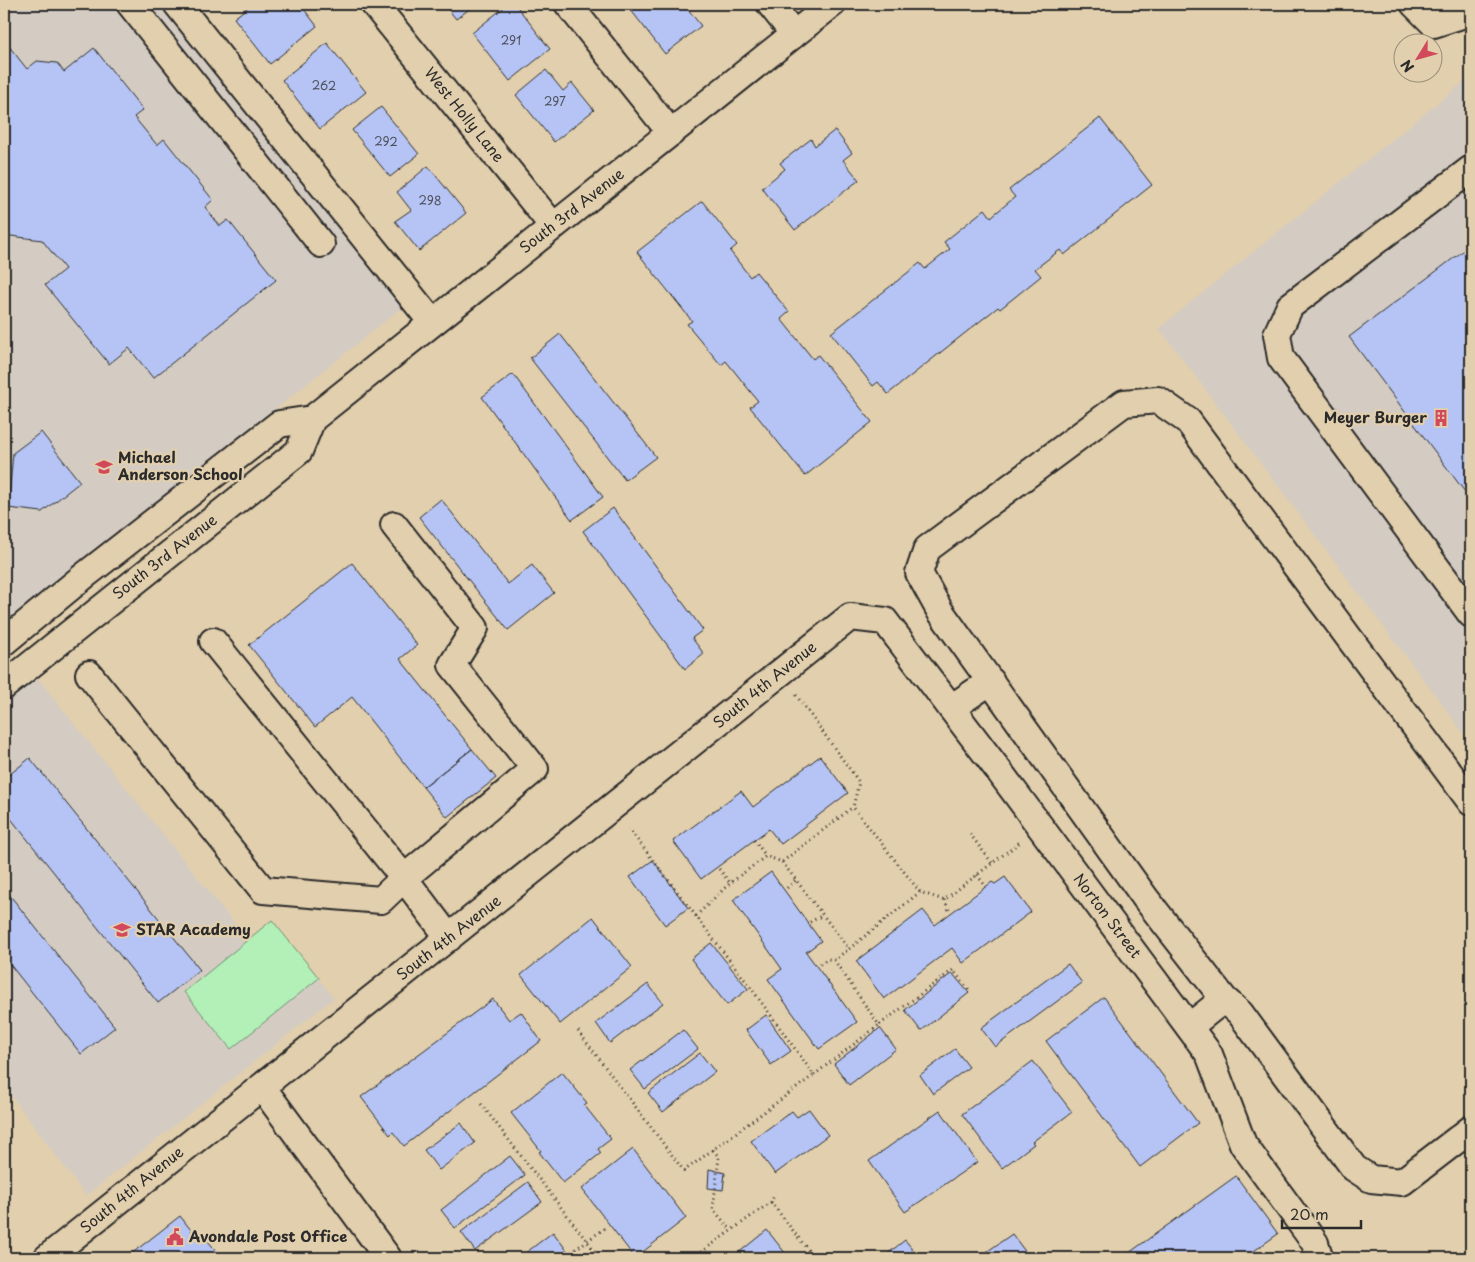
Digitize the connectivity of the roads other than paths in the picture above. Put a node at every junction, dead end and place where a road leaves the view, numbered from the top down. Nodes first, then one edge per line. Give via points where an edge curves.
1 (130, 4) edge
2 (178, 4) edge
3 (374, 4) edge
4 (568, 4) edge
5 (770, 4) edge
6 (832, 4) edge
7 (1414, 4) edge
8 (1471, 12) edge
9 (794, 34) junction
10 (671, 133) junction
11 (1471, 169) edge
12 (553, 226) junction
13 (321, 244) dead end
14 (432, 322) junction
15 (312, 419) junction
16 (394, 525) dead end
17 (1471, 614) edge
18 (850, 617) joint
19 (213, 640) dead end
20 (4, 642) edge
21 (89, 674) dead end
22 (991, 681) junction
23 (4, 686) edge
24 (951, 708) junction
25 (1471, 802) edge
26 (404, 878) junction
27 (449, 938) junction
28 (1224, 999) junction
29 (1189, 1027) junction
30 (262, 1087) junction
31 (1471, 1129) edge
32 (1320, 1256) dead end
33 (47, 1258) edge
34 (388, 1258) edge

1 - 13 street
2 - 14 street
3 - 12 street, West Holly Lane
4 - 10 street
5 - 9 street
6 - 9 street, South 3rd Avenue
7 - 8 street via 1434,24
9 - 10 street, South 3rd Avenue
10 - 12 street, South 3rd Avenue
11 - 17 street via 1290,306 1277,334 1281,358
12 - 14 street, South 3rd Avenue
14 - 15 street, South 3rd Avenue
15 - 20 street via 279,424
15 - 23 street, South 3rd Avenue via 299,451
16 - 26 street via 475,628 452,665 534,769
18 - 24 street, Norton Street via 885,621
18 - 27 street, South 4th Avenue
19 - 26 street
21 - 26 street via 263,890 380,900
22 - 24 street
22 - 25 street via 940,610 919,573 927,549 1124,403 1158,400 1188,421
22 - 28 street via 1146,898
24 - 29 street, Norton Street
26 - 27 street
27 - 30 street, South 4th Avenue
28 - 29 street
28 - 31 street via 1240,1013 1354,1168 1371,1178 1402,1182
29 - 32 street, Norton Street via 1209,1054 1243,1144 1315,1244
30 - 33 street, South 4th Avenue
30 - 34 street

